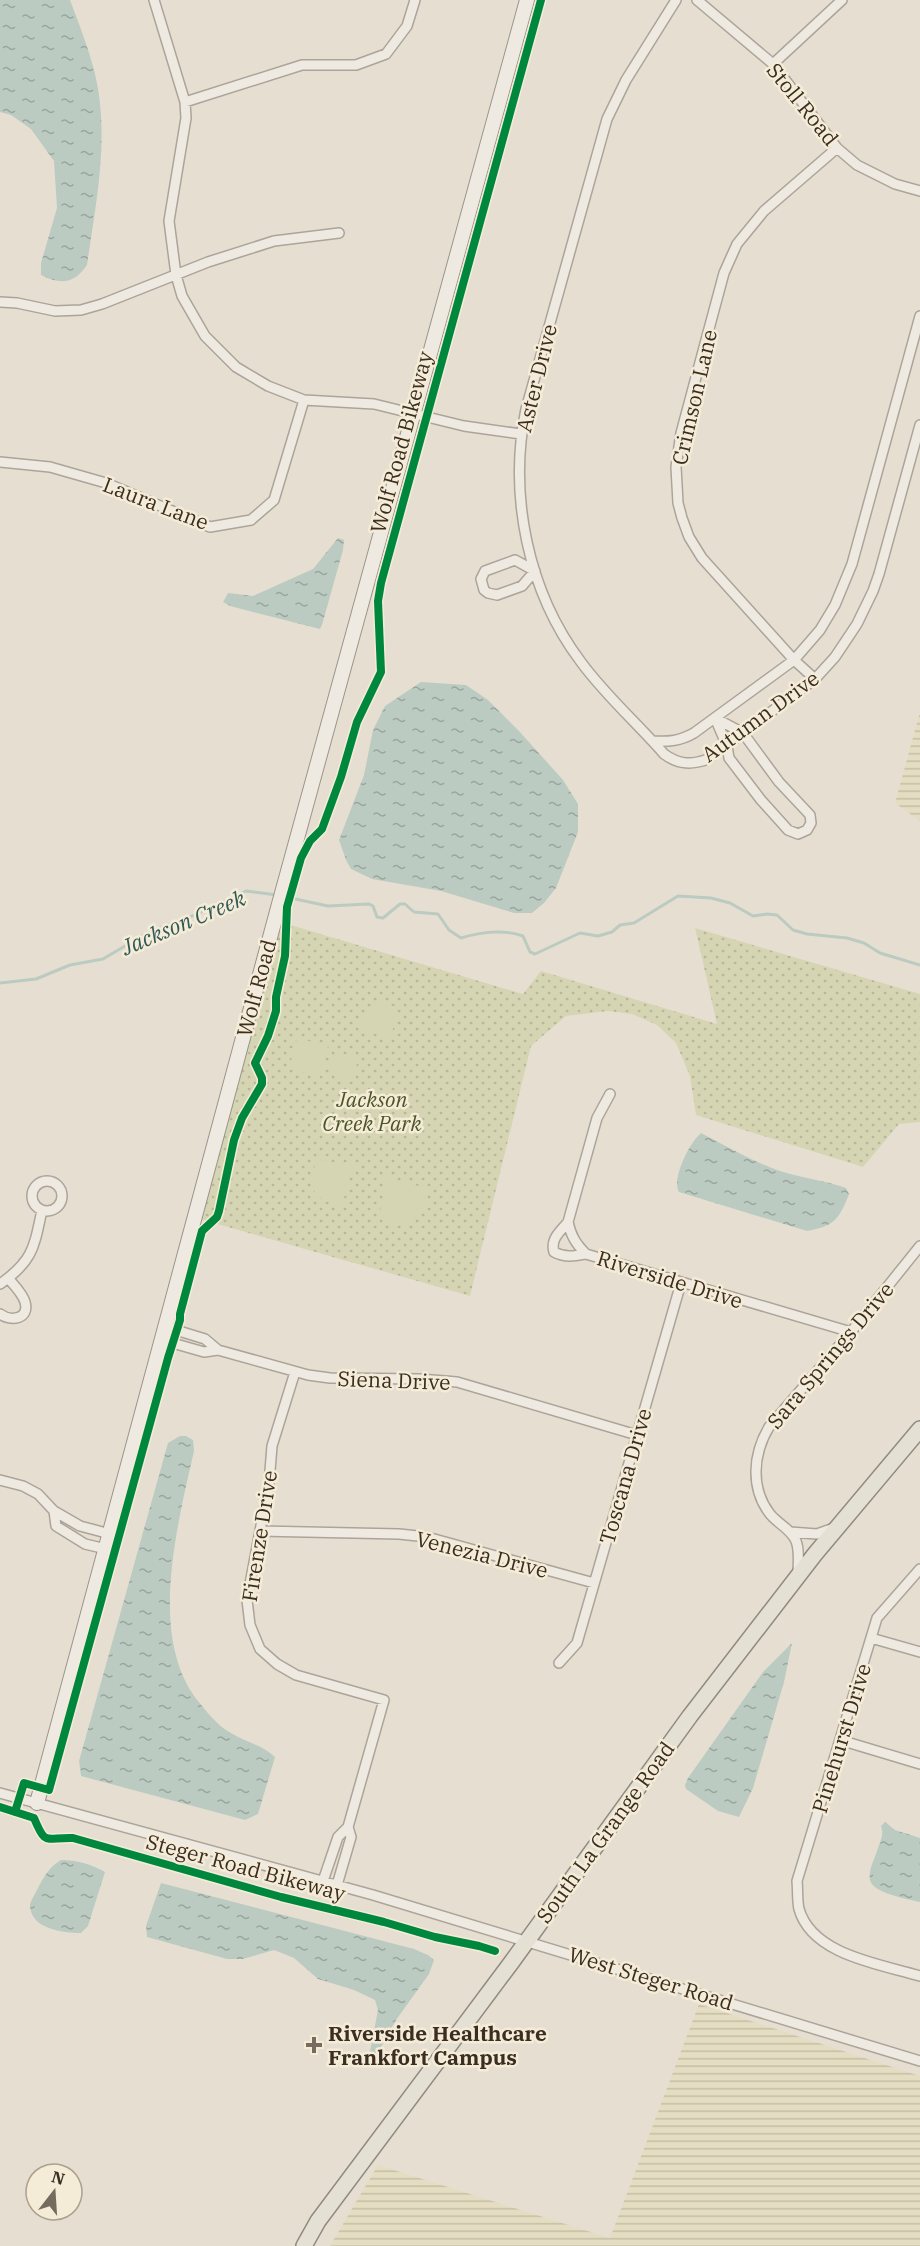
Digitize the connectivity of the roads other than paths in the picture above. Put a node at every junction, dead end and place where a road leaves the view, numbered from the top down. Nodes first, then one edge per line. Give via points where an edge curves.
1 (154, 0) edge
2 (415, 0) edge
3 (527, 0) edge
4 (676, 0) edge
5 (697, 0) edge
6 (842, 0) edge
7 (773, 64) junction
8 (185, 102) junction
9 (837, 148) junction
10 (920, 191) edge
11 (339, 232) dead end
12 (176, 275) junction
13 (0, 302) edge
14 (920, 316) edge
15 (304, 400) junction
16 (412, 415) junction
17 (920, 425) edge
18 (520, 434) junction
19 (0, 462) edge
20 (535, 571) junction
21 (794, 660) junction
22 (816, 679) junction
23 (715, 718) junction
24 (743, 733) junction
25 (653, 741) junction
26 (727, 746) junction
27 (610, 1094) dead end
28 (42, 1210) dead end
29 (568, 1222) junction
30 (920, 1246) edge
31 (586, 1254) junction
32 (4, 1281) edge
33 (681, 1283) junction
34 (0, 1314) edge
35 (851, 1332) junction
36 (164, 1334) junction
37 (218, 1350) junction
38 (295, 1372) junction
39 (920, 1429) edge
40 (637, 1435) junction
41 (0, 1480) edge
42 (54, 1511) junction
43 (838, 1527) junction
44 (260, 1531) junction
45 (790, 1532) junction
46 (110, 1534) junction
47 (106, 1550) junction
48 (920, 1569) edge
49 (798, 1576) junction
50 (594, 1583) junction
51 (871, 1638) junction
52 (920, 1652) edge
53 (559, 1664) dead end
54 (840, 1740) junction
55 (920, 1764) edge
56 (0, 1793) edge
57 (37, 1803) junction
58 (348, 1827) junction
59 (323, 1881) junction
60 (337, 1884) junction
61 (527, 1940) junction
62 (920, 1976) edge
63 (920, 2061) edge
64 (304, 2246) edge

1 - 8 street
2 - 8 street via 407,26 386,54 356,65 302,65
3 - 16 main road, Wolf Road
4 - 18 street, Aster Drive via 607,118
5 - 7 street, Stoll Road
6 - 7 street
7 - 9 street, Stoll Road
8 - 12 street via 186,118 169,221
9 - 10 street, Stoll Road via 856,165
9 - 21 street, Crimson Lane via 764,211 737,244 724,273 677,451 678,503 689,537 714,574
11 - 12 street via 273,242
12 - 13 street via 81,310 55,311
12 - 15 street via 182,296 205,336 236,367 268,386
14 - 21 street, Autumn Drive via 846,582 820,630
15 - 16 street via 374,404
15 - 19 street, Laura Lane via 274,500 251,520 210,527 106,483 50,468
16 - 18 street
16 - 36 main road, Wolf Road
17 - 22 street, Autumn Drive via 873,591 857,624
18 - 20 street, Aster Drive via 523,523
20 - 20 street via 515,560 488,568 482,575 482,585 488,593 497,595 522,586
20 - 25 street, Aster Drive via 555,620 581,663
21 - 22 street, Crimson Lane
21 - 23 street, Autumn Drive
22 - 24 street, Autumn Drive
23 - 24 street
23 - 25 street, Autumn Drive via 682,740
23 - 26 street
24 - 26 street, Autumn Drive
24 - 26 street via 779,782 810,814 811,823 803,833 788,830 761,800 729,758
25 - 26 street, Autumn Drive via 669,758 685,764 708,759
27 - 29 street via 597,1118
28 - 32 street via 31,1257
29 - 31 street, Riverside Drive via 576,1244
29 - 31 street via 555,1237 555,1252 560,1256
30 - 35 street, Sara Springs Drive
31 - 33 street, Riverside Drive
32 - 34 street via 25,1299 27,1306 20,1318 11,1320
33 - 35 street, Riverside Drive
33 - 40 street, Toscana Drive
35 - 45 street, Sara Springs Drive via 761,1440 756,1461 760,1497 771,1515
36 - 37 street, Siena Drive via 204,1352
36 - 37 street, Siena Drive via 205,1339
36 - 46 main road, Wolf Road
37 - 38 street, Siena Drive
38 - 40 street, Siena Drive via 330,1378 457,1382
38 - 44 street, Firenze Drive via 272,1446
39 - 43 main road, South La Grange Road
40 - 50 street, Toscana Drive
41 - 42 street via 38,1494
42 - 46 street via 80,1526
42 - 47 street via 56,1526 85,1544
43 - 45 street via 817,1534
43 - 49 main road, South La Grange Road
44 - 50 street, Venezia Drive via 427,1537
44 - 58 street, Firenze Drive via 247,1600 250,1625 260,1649 296,1675 384,1700
45 - 49 street, Sara Springs Drive via 796,1542
46 - 47 main road, Wolf Road
47 - 57 main road, Wolf Road
48 - 51 street, Pinehurst Drive via 878,1618
49 - 61 main road, South La Grange Road via 690,1716
50 - 53 street, Toscana Drive via 577,1643
51 - 52 street
51 - 54 street, Pinehurst Drive
54 - 55 street
54 - 62 street, Pinehurst Drive via 797,1881 798,1907 816,1937 839,1952
56 - 57 street, West Steger Road
57 - 59 street, West Steger Road
58 - 59 street, Firenze Drive via 338,1837
58 - 60 street, Firenze Drive via 351,1837
59 - 60 street, West Steger Road
60 - 61 street, West Steger Road
61 - 63 street, West Steger Road
61 - 64 main road, South La Grange Road via 318,2221

